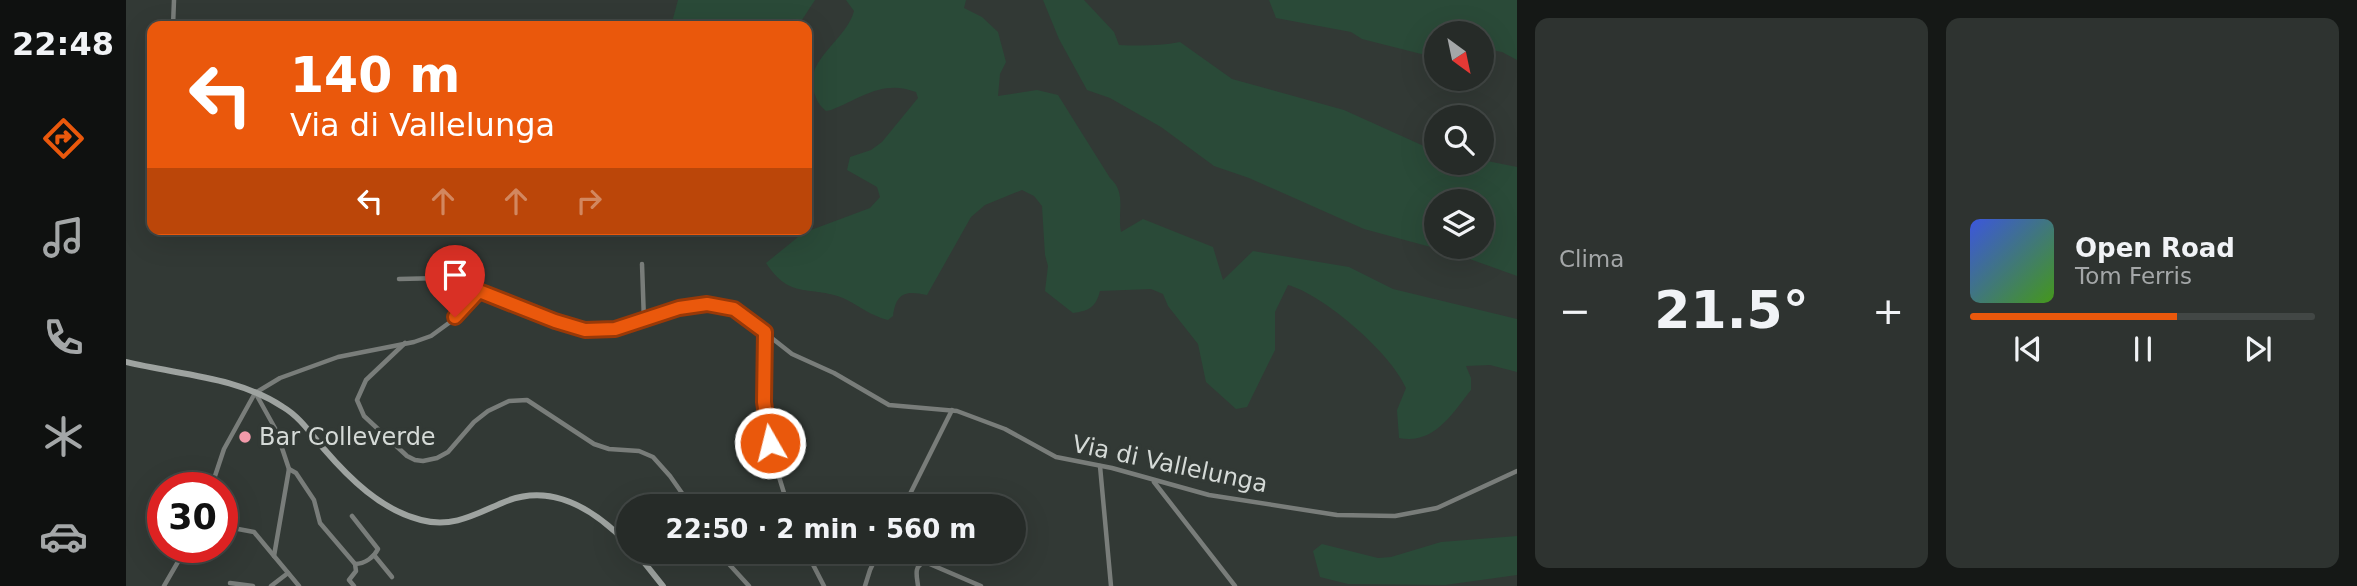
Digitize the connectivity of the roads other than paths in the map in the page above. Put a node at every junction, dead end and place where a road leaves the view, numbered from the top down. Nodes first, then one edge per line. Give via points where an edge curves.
1 (174, 0) edge
2 (173, 21) edge
3 (642, 264) dead end
4 (399, 279) dead end
5 (479, 291) junction
6 (643, 321) junction
7 (765, 332) junction
8 (407, 343) junction
9 (126, 362) edge
10 (256, 393) junction
11 (952, 410) junction
12 (1100, 466) junction
13 (289, 469) junction
14 (1517, 471) edge
15 (216, 472) edge
16 (1152, 480) junction
17 (683, 494) edge
18 (784, 494) edge
19 (910, 494) edge
20 (352, 516) dead end
21 (238, 529) edge
22 (616, 534) edge
23 (374, 555) junction
24 (274, 556) junction
25 (177, 563) edge
26 (355, 564) junction
27 (645, 564) edge
28 (729, 564) edge
29 (813, 564) edge
30 (873, 564) edge
31 (288, 573) junction
32 (392, 577) dead end
33 (230, 583) dead end
34 (164, 586) edge
35 (253, 586) edge
36 (271, 586) edge
37 (299, 586) edge
38 (354, 586) edge
39 (663, 586) edge
40 (749, 586) edge
41 (824, 586) edge
42 (865, 586) edge
43 (918, 586) edge
44 (981, 586) edge
45 (1111, 586) edge
46 (1235, 586) edge

1 - 2 street
3 - 6 street
4 - 5 street, Via di Vallelunga via 442,278
5 - 6 street, Via di Vallelunga via 582,329 608,330
5 - 8 street via 442,330
6 - 7 street, Via di Vallelunga via 707,304 734,309
7 - 11 street, Via di Vallelunga via 792,354 884,403
7 - 18 street via 765,413
8 - 10 street via 338,357 286,375
8 - 17 street via 366,380 357,400 364,416 411,459 440,457 485,412 509,401 527,400 597,446 653,457
9 - 10 main road via 210,377
10 - 13 street via 274,425
10 - 15 street
10 - 22 main road via 296,416 359,485 410,516 459,521 514,498 551,496 582,506
11 - 12 street, Via di Vallelunga via 1004,429 1053,456
11 - 19 street
12 - 16 street, Via di Vallelunga
12 - 45 street
13 - 24 street
13 - 26 street via 314,500 320,523
14 - 16 street, Via di Vallelunga via 1429,510 1369,517 1209,495
16 - 46 street
20 - 23 street via 377,546
21 - 24 street via 252,531
23 - 26 street
23 - 32 street
24 - 31 street
25 - 34 street
26 - 38 street via 349,580
27 - 39 main road
28 - 40 street
29 - 41 street
30 - 42 street
31 - 36 street
31 - 37 street
33 - 35 street
43 - 44 street via 917,570 925,562

